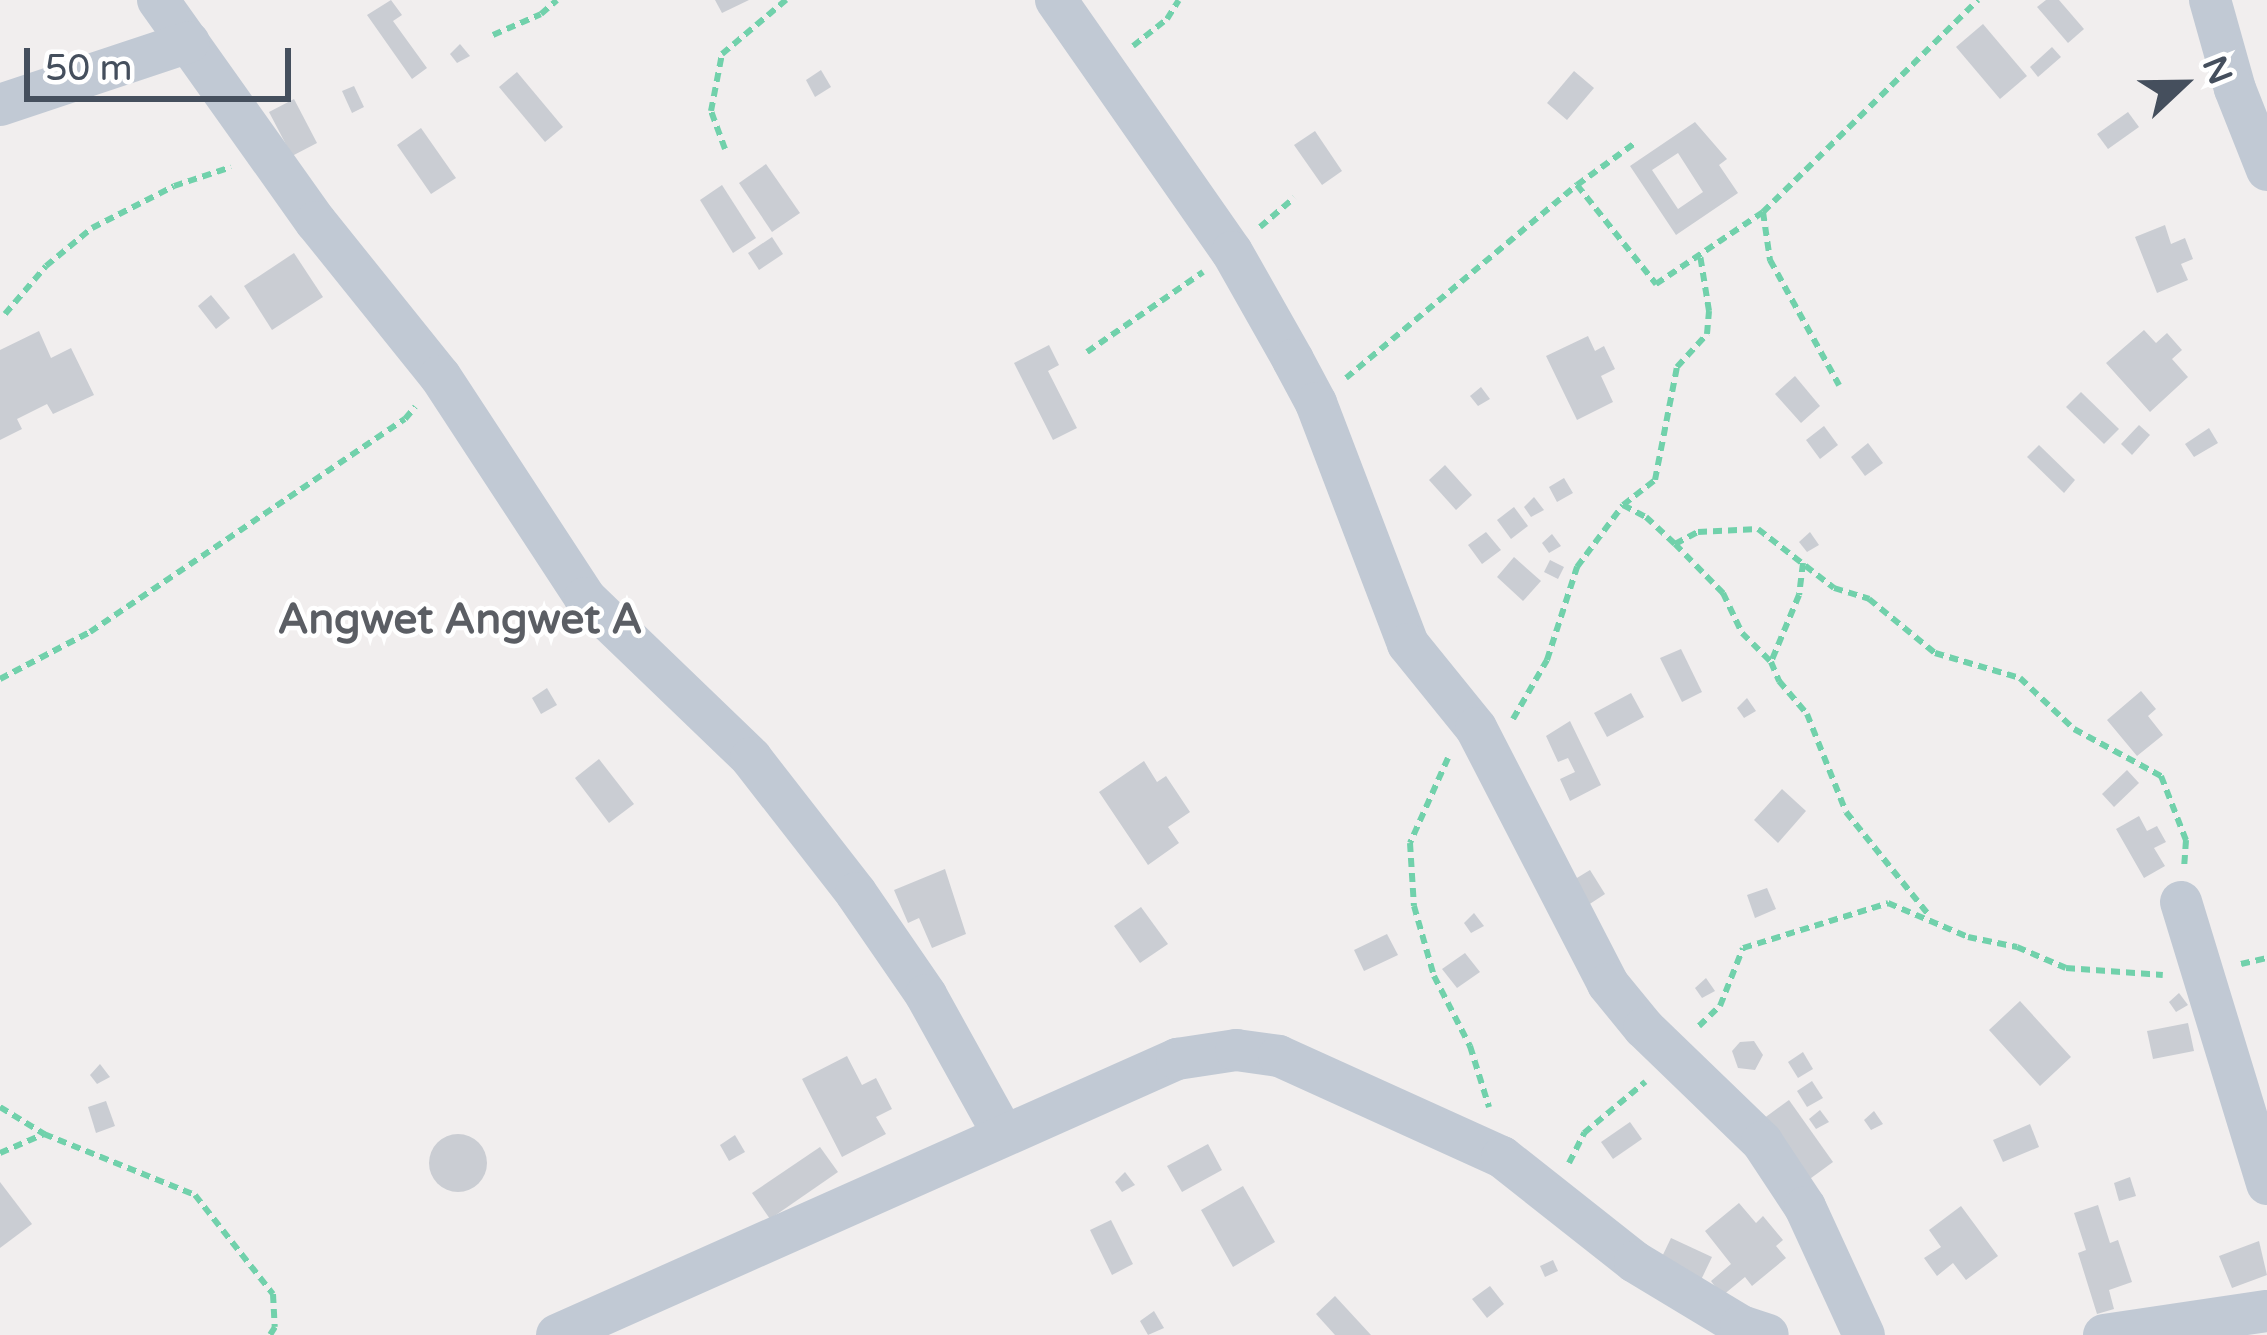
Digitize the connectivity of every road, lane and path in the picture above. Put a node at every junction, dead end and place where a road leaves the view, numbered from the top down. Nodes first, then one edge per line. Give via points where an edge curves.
1 (158, 0) edge
2 (557, 0) edge
3 (786, 0) edge
4 (1056, 0) edge
5 (1180, 0) edge
6 (1978, 0) edge
7 (2210, 0) edge
8 (493, 35) dead end
9 (189, 43) junction
10 (1107, 67) junction
11 (0, 105) edge
12 (1635, 143) dead end
13 (725, 149) dead end
14 (268, 154) junction
15 (2267, 170) edge
16 (1577, 185) junction
17 (1294, 198) dead end
18 (1763, 212) junction
19 (1232, 252) junction
20 (1700, 255) junction
21 (5, 314) dead end
22 (1087, 352) dead end
23 (440, 376) junction
24 (1839, 386) dead end
25 (1316, 404) junction
26 (1623, 506) junction
27 (1675, 544) junction
28 (1803, 563) junction
29 (1771, 662) junction
30 (0, 679) edge
31 (1484, 744) junction
32 (2181, 902) joint
33 (1930, 916) junction
34 (2267, 958) edge
35 (2202, 974) junction
36 (1677, 1059) junction
37 (0, 1107) edge
38 (44, 1134) junction
39 (1003, 1134) junction
40 (0, 1153) edge
41 (1502, 1156) junction
42 (2267, 1184) edge
43 (1553, 1195) junction
44 (2267, 1311) edge
45 (270, 1335) edge
46 (557, 1335) edge
47 (1768, 1335) edge
48 (1864, 1335) edge
49 (2104, 1335) edge

1 - 9 street
2 - 8 path
3 - 13 path via 722,55 711,111
4 - 10 street
5 - 10 path
6 - 18 path
7 - 15 street
9 - 11 street
9 - 14 street
10 - 19 street
12 - 16 path
14 - 21 path via 174,186 92,228
14 - 23 street
16 - 20 path via 1655,284
16 - 25 path
17 - 19 path
18 - 20 path
18 - 24 path via 1770,260
19 - 22 path
19 - 25 street
20 - 26 path via 1707,334 1677,367 1654,480
23 - 30 path via 405,419 90,632
23 - 39 street via 585,598 751,758 856,893 926,995
25 - 31 street via 1408,644
26 - 27 path
26 - 31 path via 1577,567 1547,660
27 - 28 path via 1698,532 1758,529
27 - 29 path via 1723,593 1742,633
28 - 29 path via 1799,595
28 - 32 path via 1834,588 1869,599 1935,653 2020,678 2074,729 2161,776 2186,840
29 - 33 path via 1807,714 1846,812
31 - 36 street via 1608,984
31 - 41 path via 1451,752 1410,843 1414,906 1470,1046
32 - 35 street
33 - 35 path via 1968,937 2017,946 2066,968
33 - 36 path via 1888,903 1743,948 1720,1006
34 - 35 path
35 - 42 street
36 - 43 path via 1584,1133
36 - 48 street via 1762,1142 1805,1207
37 - 38 path
38 - 40 path
38 - 45 path via 195,1195 273,1294
39 - 41 street via 1177,1059 1236,1050 1279,1057
39 - 46 street
41 - 43 street
43 - 47 street via 1635,1262
44 - 49 street

